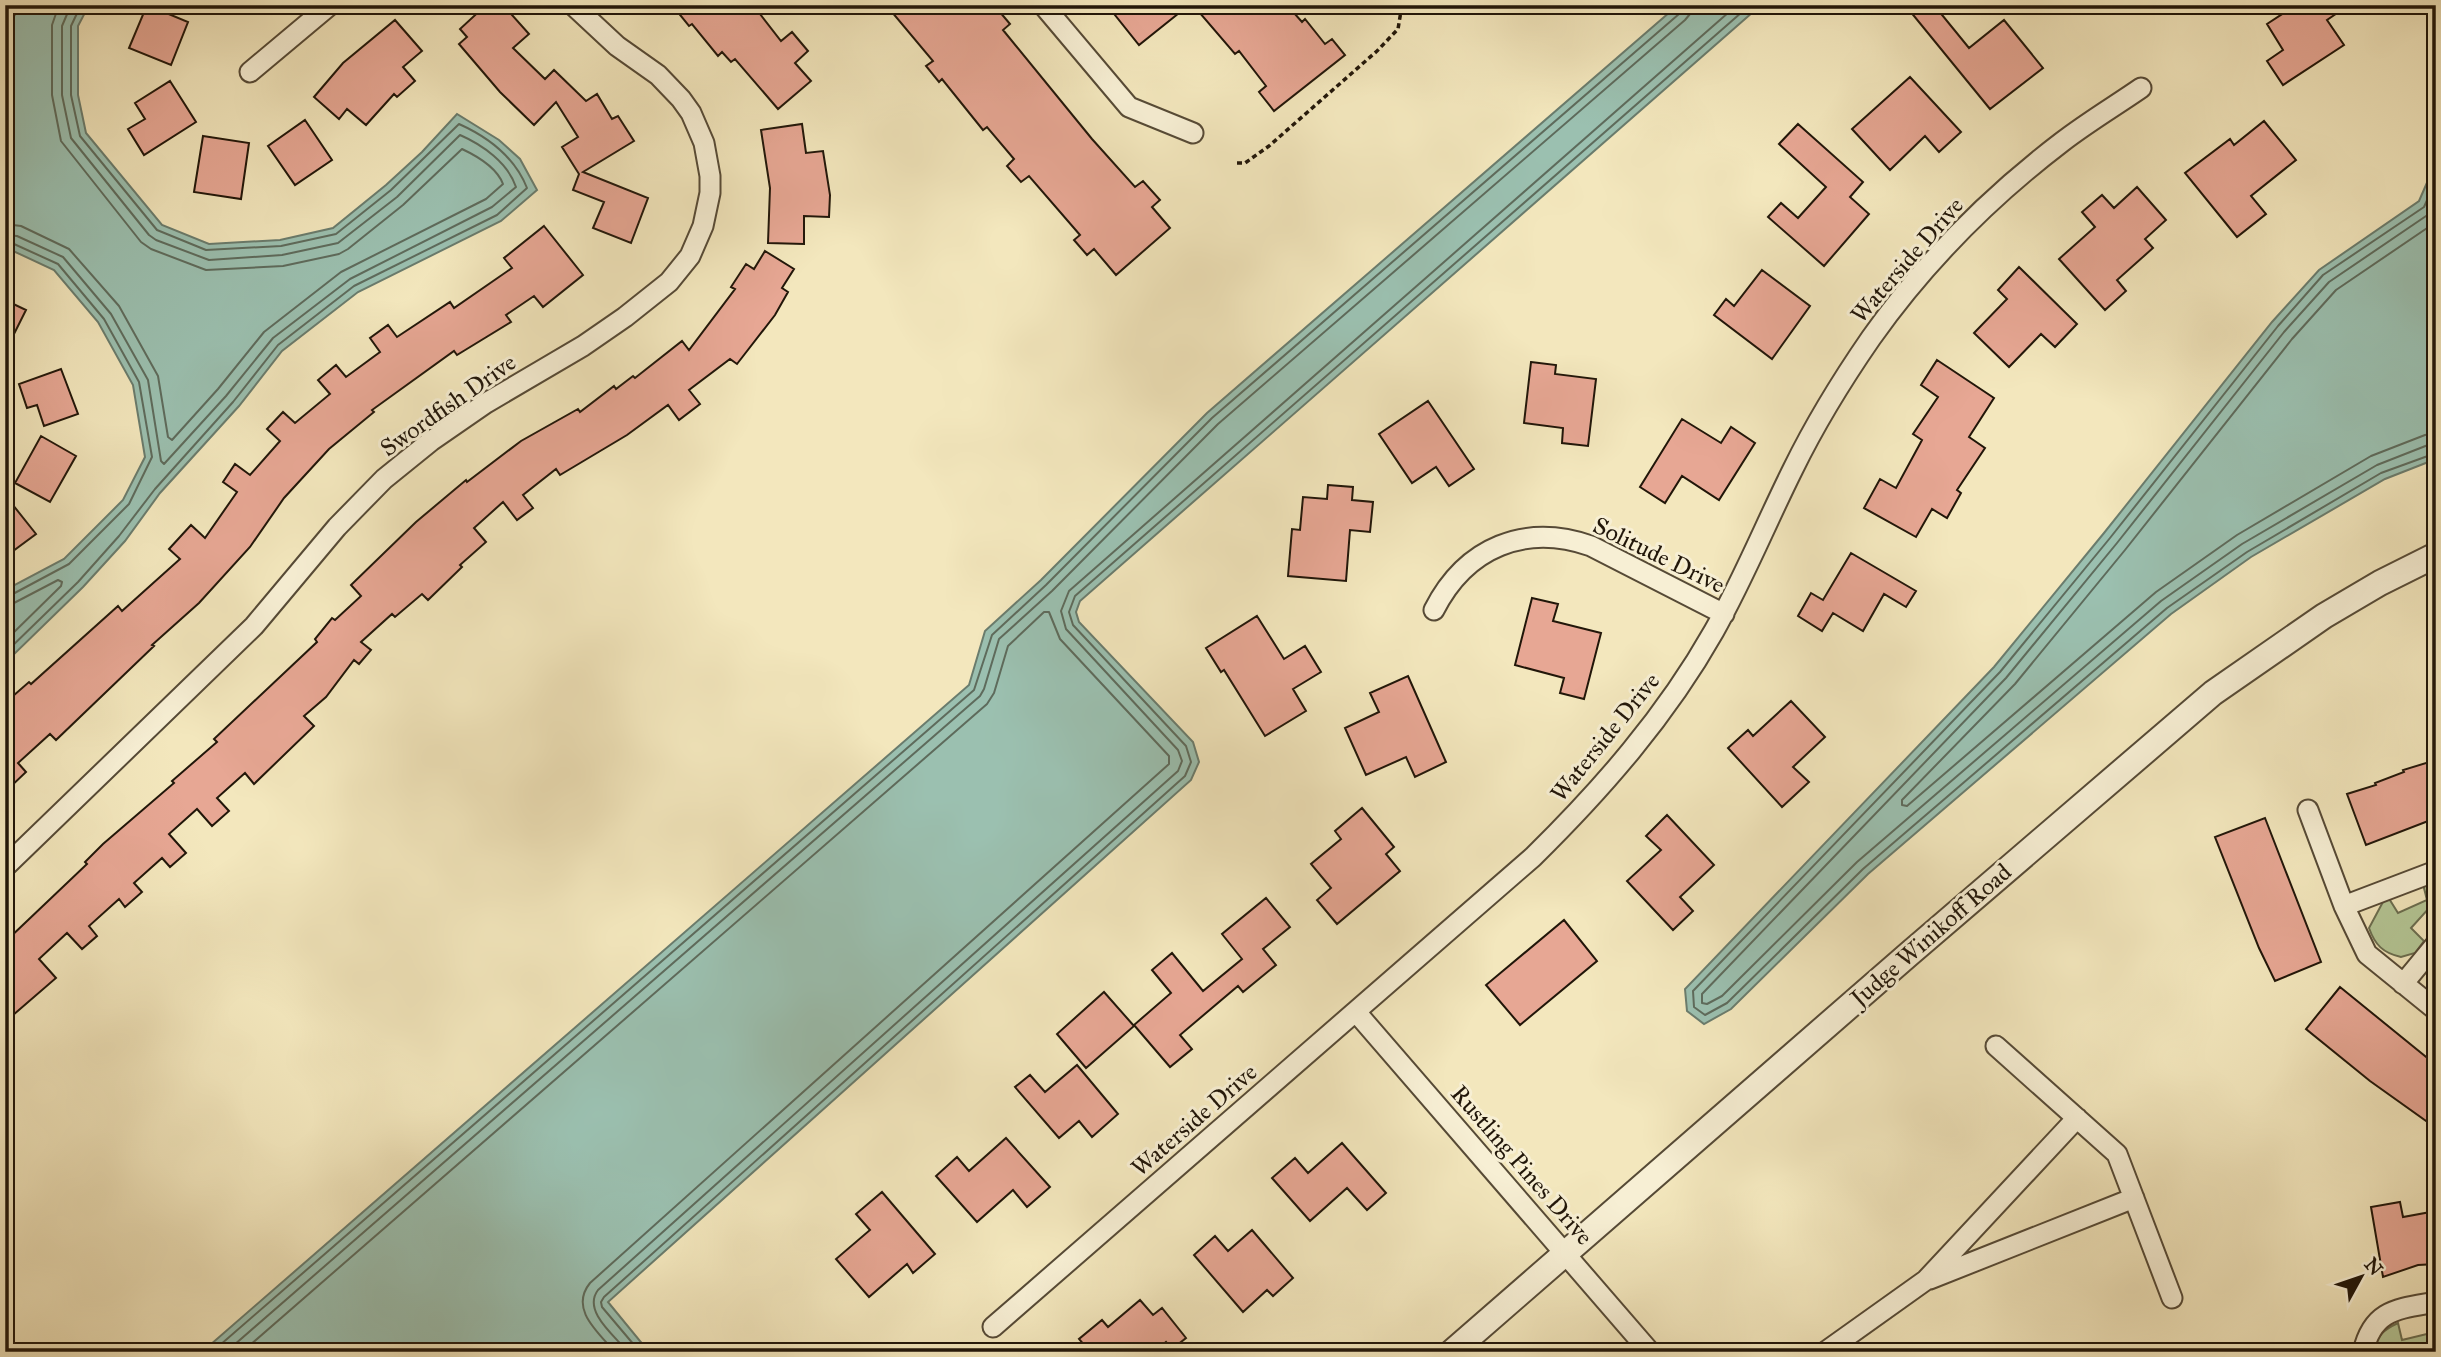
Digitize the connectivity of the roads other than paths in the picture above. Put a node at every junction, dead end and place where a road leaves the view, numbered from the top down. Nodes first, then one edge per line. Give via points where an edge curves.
1 (330, 5) edge
2 (573, 5) edge
3 (1043, 5) edge
4 (250, 72) dead end
5 (2141, 88) dead end
6 (1193, 133) dead end
7 (2436, 555) edge
8 (1434, 610) dead end
9 (1724, 614) junction
10 (2308, 810) dead end
11 (5, 867) edge
12 (2436, 871) edge
13 (2344, 906) junction
14 (2436, 944) edge
15 (2403, 984) junction
16 (2436, 1010) edge
17 (1356, 1012) junction
18 (1996, 1046) dead end
19 (2077, 1118) junction
20 (2134, 1198) junction
21 (1566, 1253) junction
22 (1926, 1280) junction
23 (2172, 1298) dead end
24 (2436, 1302) edge
25 (993, 1327) dead end
26 (1452, 1352) edge
27 (1650, 1352) edge
28 (1825, 1352) edge
29 (2363, 1352) edge

1 - 4 street
2 - 11 street, Swordfish Drive via 617,46 658,75 691,113 704,144 710,185 703,226 690,256 669,282 625,317 486,403 384,479 254,626
3 - 6 street via 1129,107
5 - 9 street, Waterside Drive via 2010,184 1914,282 1834,394
7 - 21 street, Judge Winikoff Road via 2324,616 2213,693
8 - 9 street, Solitude Drive via 1451,582 1473,560 1500,545 1546,537 1591,546
9 - 17 street, Waterside Drive via 1673,695 1584,807
10 - 13 street
12 - 13 street
13 - 15 street via 2367,954
14 - 15 street
15 - 16 street
17 - 21 street, Rustling Pines Drive
17 - 25 street, Waterside Drive
18 - 19 street
19 - 20 street via 2117,1154
19 - 22 street
20 - 22 street
20 - 23 street
21 - 26 street, Judge Winikoff Road
21 - 27 street, Rustling Pines Drive
22 - 28 street
24 - 29 street via 2389,1311 2367,1332

